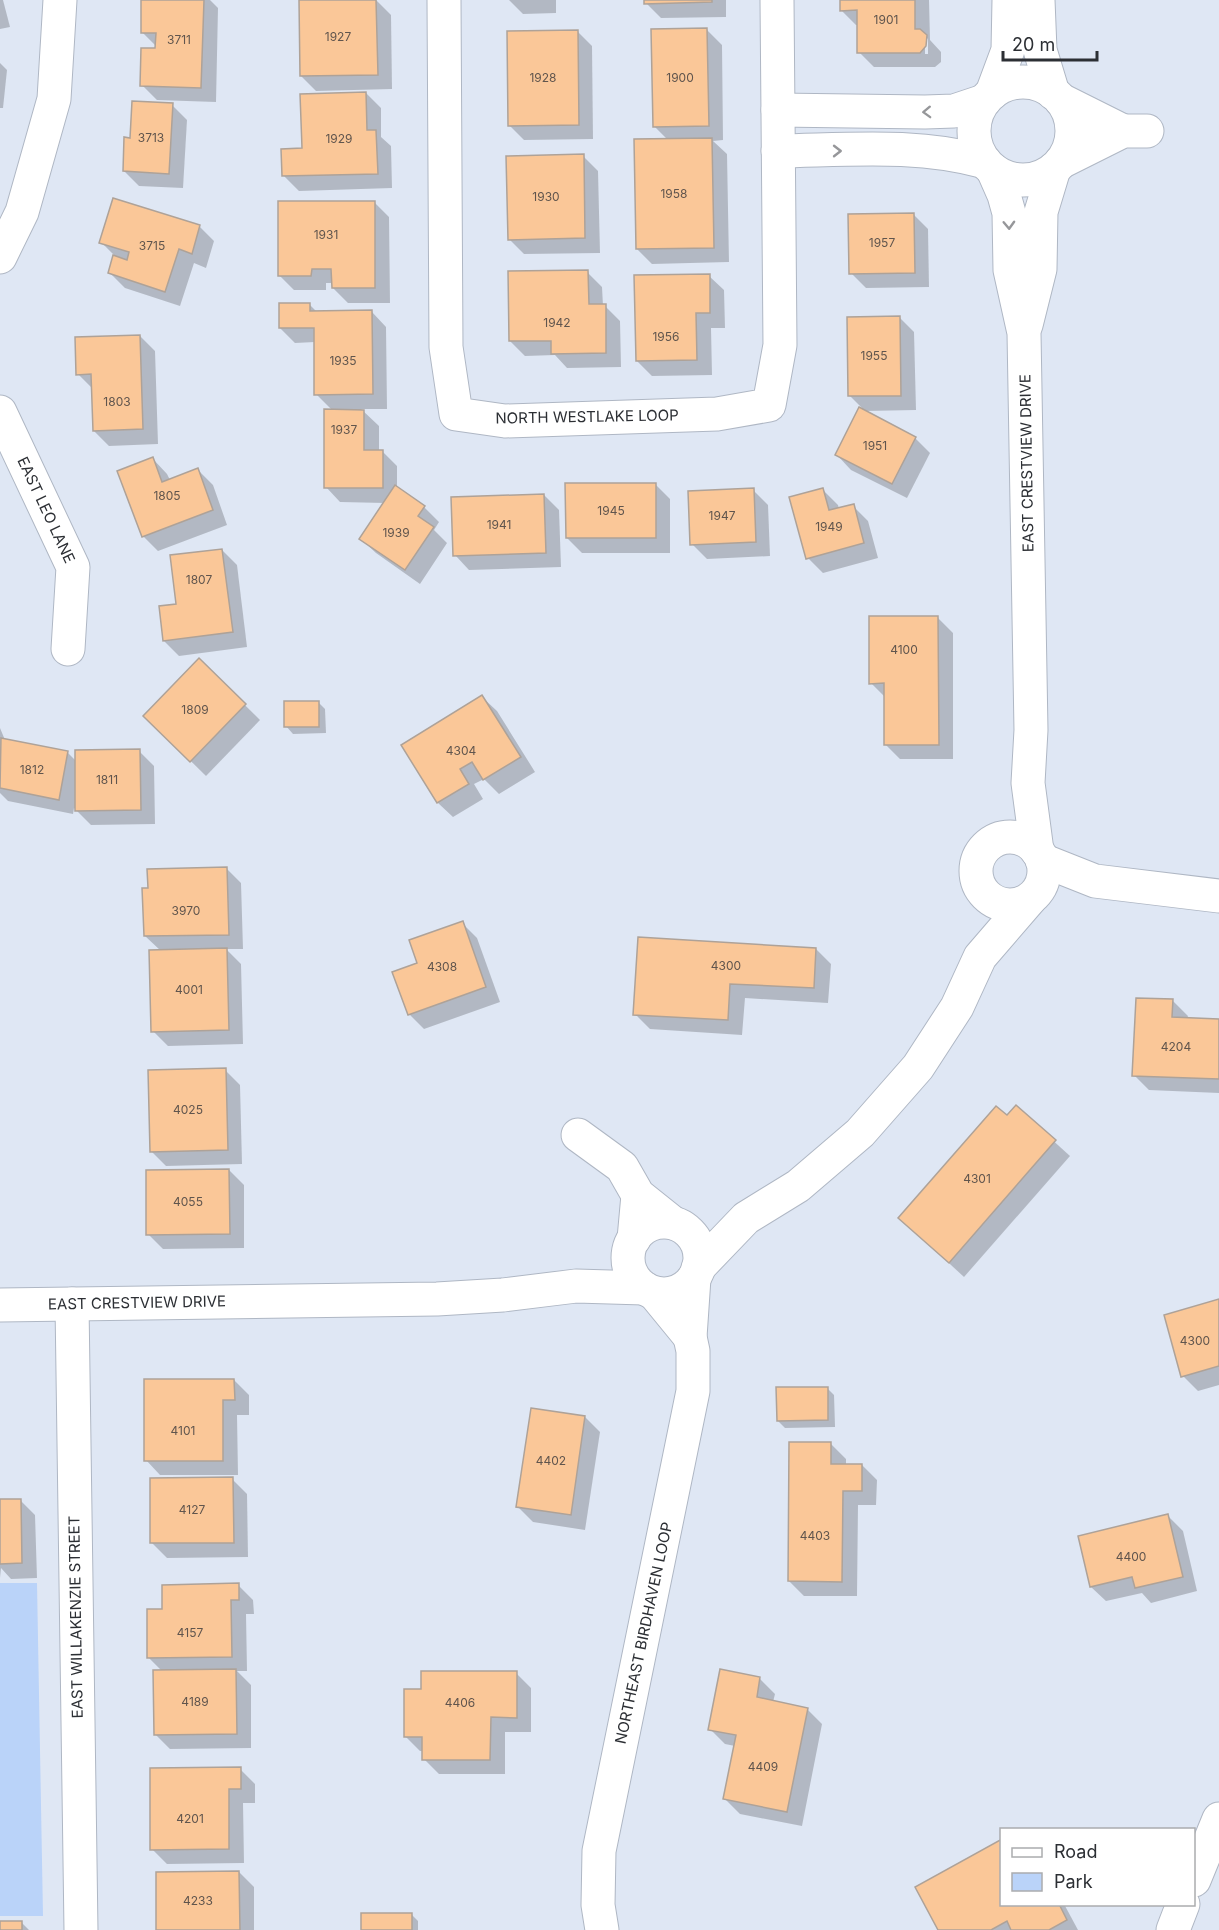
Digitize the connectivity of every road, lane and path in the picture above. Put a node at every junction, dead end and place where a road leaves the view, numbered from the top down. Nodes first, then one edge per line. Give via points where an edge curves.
1 (60, 0) edge
2 (444, 0) edge
3 (777, 0) edge
4 (1010, 0) edge
5 (1038, 0) edge
6 (1057, 96) junction
7 (988, 97) junction
8 (778, 110) junction
9 (778, 151) junction
10 (1058, 165) junction
11 (989, 166) junction
12 (0, 257) edge
13 (1024, 333) junction
14 (0, 412) edge
15 (68, 649) dead end
16 (1028, 783) junction
17 (999, 839) junction
18 (1037, 875) junction
19 (982, 891) junction
20 (1219, 896) edge
21 (980, 957) junction
22 (578, 1134) dead end
23 (638, 1195) junction
24 (746, 1218) junction
25 (678, 1226) junction
26 (631, 1244) junction
27 (696, 1273) junction
28 (576, 1286) junction
29 (649, 1291) junction
30 (72, 1304) junction
31 (0, 1305) edge
32 (690, 1337) junction
33 (1219, 1819) edge
34 (1195, 1878) edge
35 (1183, 1906) edge
36 (81, 1930) edge
37 (602, 1930) edge
38 (1173, 1930) edge

1 - 12 street via 54,99 22,212
2 - 9 street, NORTH WESTLAKE LOOP via 446,347 456,414 505,421 717,414 769,405 780,345
3 - 8 street, NORTH WESTLAKE LOOP
4 - 7 street via 1008,50
5 - 6 street via 1041,50
6 - 7 street via 1034,83 1023,82 1002,87
6 - 10 street via 1071,120 1072,131 1071,142
6 - 10 street via 1135,131
7 -> 8 street via 954,111
7 - 11 street via 979,110 974,132 979,153
8 - 9 street, NORTH WESTLAKE LOOP
9 -> 11 street via 926,150 960,155
10 - 11 street via 1045,175 1023,180 1002,176
10 - 13 street, EAST CRESTVIEW DRIVE via 1041,212 1040,269
11 -> 13 street, EAST CRESTVIEW DRIVE via 1009,213 1010,270
13 - 16 street, EAST CRESTVIEW DRIVE via 1030,593
14 - 15 street, EAST LEO LANE via 73,567
16 - 17 street
16 - 18 street
17 - 18 street via 1009,837 1029,843
17 - 19 street via 989,844 977,861 977,882
18 - 19 street via 1020,904 999,904
18 - 20 street
18 - 21 street
19 - 21 street
21 - 24 street via 957,1007 918,1067 860,1133 798,1186
22 - 23 street via 622,1167
23 - 25 street
23 - 26 street
24 - 25 street
24 - 27 street
25 - 26 street via 662,1222 651,1225 641,1230
25 - 27 street via 697,1245
26 - 28 street
26 - 29 street via 630,1271
27 - 29 street via 677,1292
27 - 32 street, NORTHEAST BIRDHAVEN LOOP
28 - 29 street, EAST CRESTVIEW DRIVE
28 - 30 street, EAST CRESTVIEW DRIVE via 437,1299
29 - 32 street
30 - 31 street, EAST CRESTVIEW DRIVE
30 - 36 street, EAST WILLAKENZIE STREET
32 - 37 street, NORTHEAST BIRDHAVEN LOOP via 694,1370 688,1421 599,1851 597,1905
33 - 34 street
35 - 38 street

